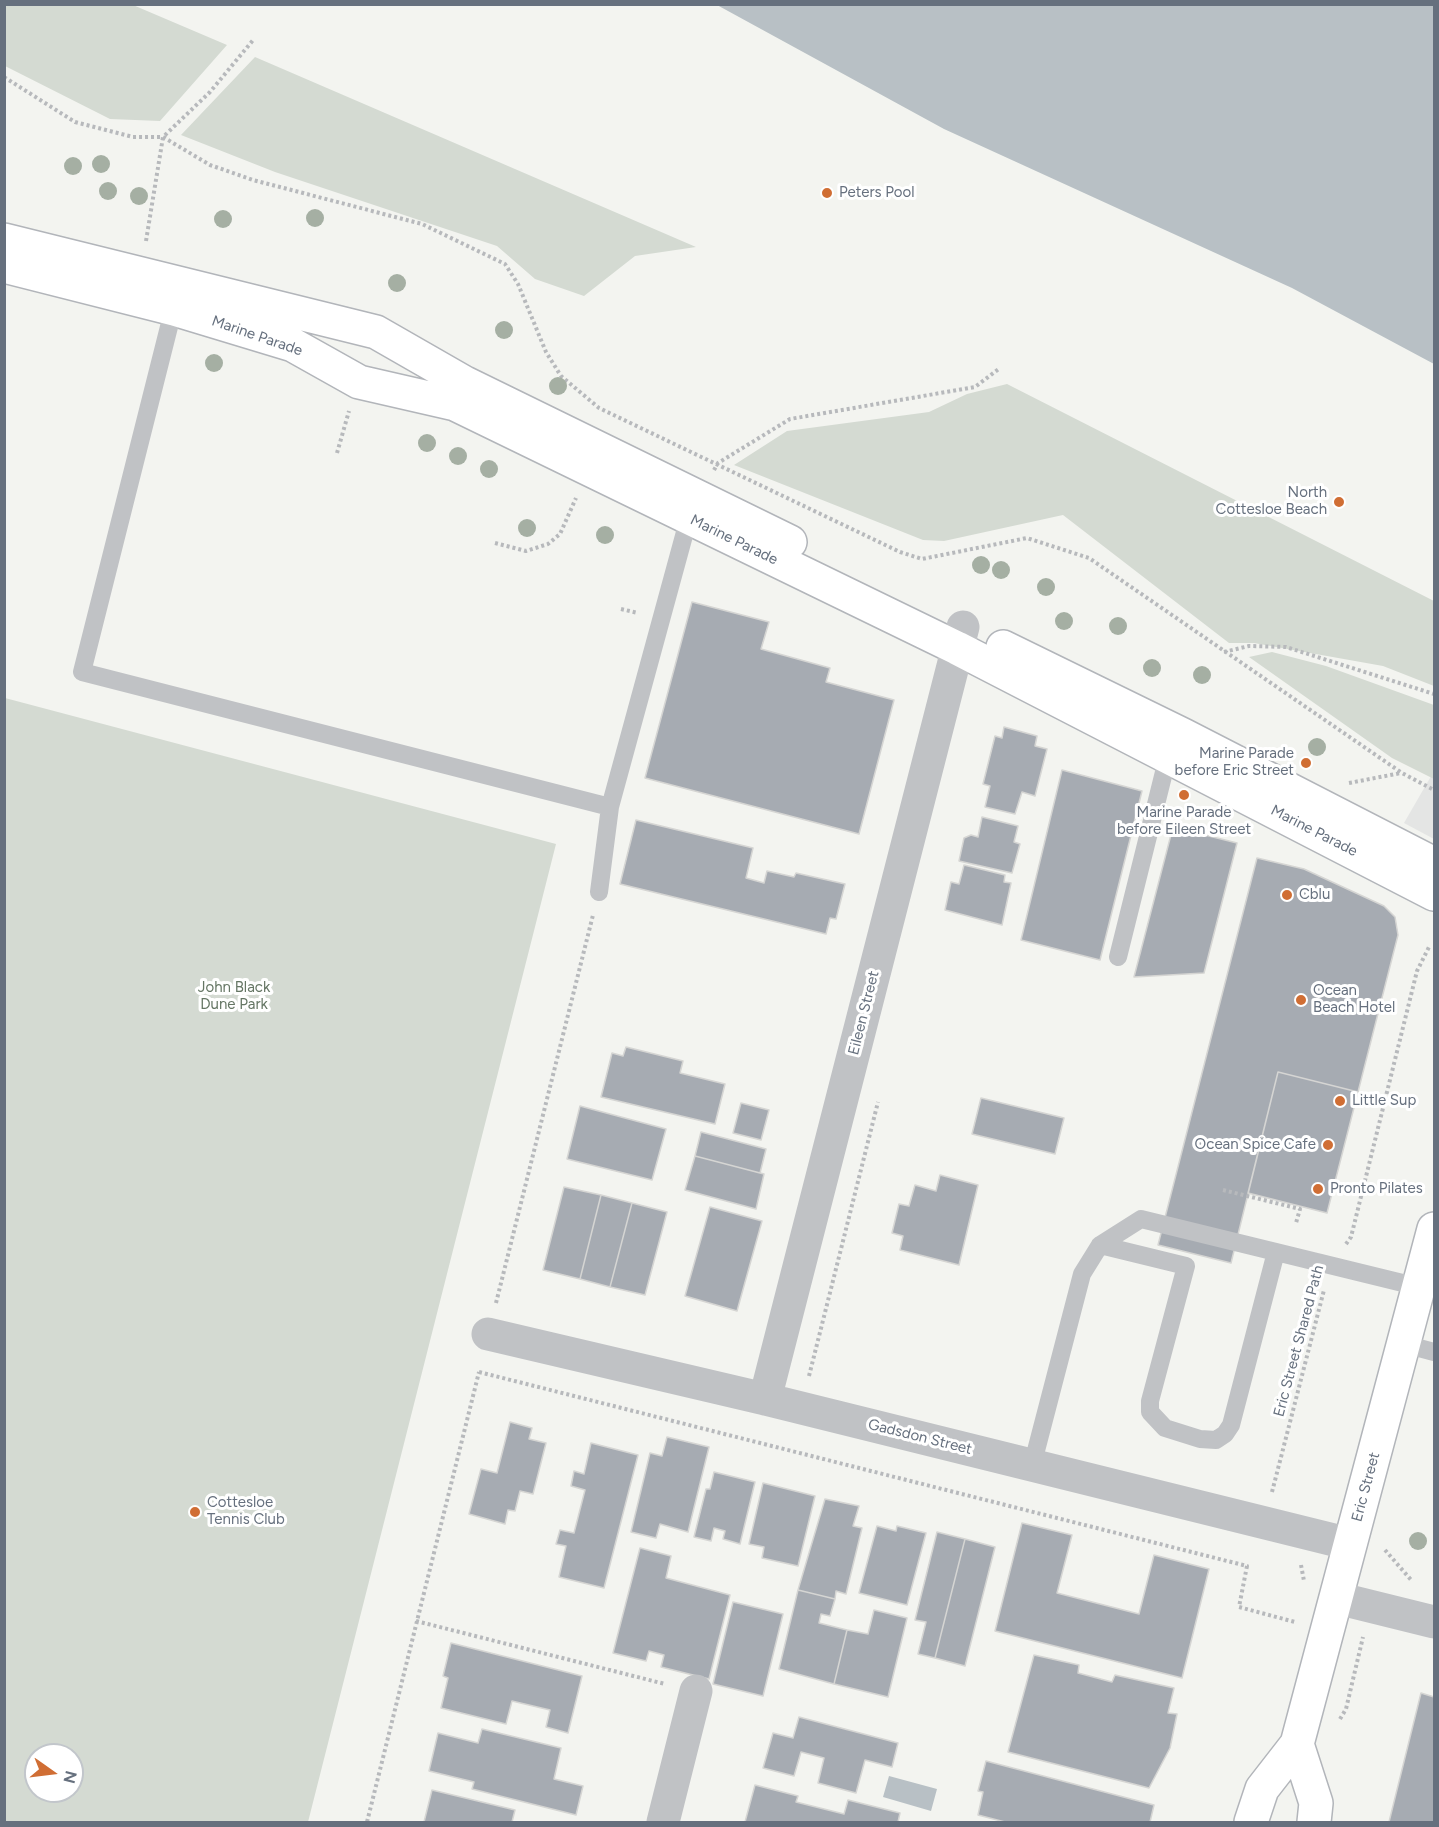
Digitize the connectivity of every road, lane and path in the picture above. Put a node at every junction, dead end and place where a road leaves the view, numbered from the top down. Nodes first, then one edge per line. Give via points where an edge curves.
1 (254, 39) dead end
2 (4, 77) edge
3 (163, 137) junction
4 (4, 240) edge
5 (145, 248) dead end
6 (4, 266) edge
7 (177, 296) junction
8 (1000, 368) dead end
9 (349, 410) dead end
10 (337, 453) dead end
11 (718, 463) junction
12 (579, 492) dead end
13 (693, 507) junction
14 (495, 543) dead end
15 (960, 638) junction
16 (1223, 652) junction
17 (1434, 694) edge
18 (1168, 756) junction
19 (1402, 773) junction
20 (1339, 779) dead end
21 (1434, 790) edge
22 (610, 807) junction
23 (1434, 864) edge
24 (599, 892) dead end
25 (1434, 894) edge
26 (1429, 947) dead end
27 (1118, 957) dead end
28 (1223, 1190) dead end
29 (1296, 1223) dead end
30 (1434, 1229) edge
31 (1100, 1245) junction
32 (1276, 1252) junction
33 (1330, 1265) junction
34 (1419, 1287) junction
35 (488, 1334) dead end
36 (1419, 1348) edge
37 (479, 1372) dead end
38 (765, 1399) junction
39 (1035, 1466) junction
40 (1270, 1496) dead end
41 (1350, 1544) junction
42 (1385, 1550) dead end
43 (1293, 1557) dead end
44 (1305, 1586) dead end
45 (1420, 1590) dead end
46 (1337, 1598) junction
47 (1298, 1613) dead end
48 (416, 1621) dead end
49 (1296, 1622) junction
50 (1434, 1622) edge
51 (1328, 1630) junction
52 (1293, 1634) dead end
53 (1372, 1642) dead end
54 (696, 1691) joint
55 (1297, 1744) junction
56 (663, 1822) edge
57 (1251, 1822) edge
58 (1314, 1822) edge

1 - 3 path via 210,92
2 - 3 path via 75,122 133,137
3 - 5 path
3 - 11 path via 210,165 422,224 505,264 561,376 599,408
4 - 7 main road, Marine Parade
6 - 7 main road, Marine Parade
7 - 13 main road, Marine Parade via 293,345 359,382 455,404
7 - 13 main road, Marine Parade via 376,332
7 - 22 lane via 82,672
8 - 11 path via 975,387 790,419
9 - 10 path
11 - 16 path via 900,552 922,559 1026,538 1089,558
12 - 14 path via 560,534 548,544 526,551
13 - 15 main road, Marine Parade
13 - 22 lane
15 - 18 main road, Marine Parade
15 - 23 main road, Marine Parade via 1183,735
15 - 38 street, Eileen Street
16 - 17 path via 1249,646 1286,647
16 - 19 path
18 - 25 main road, Marine Parade
18 - 27 lane
19 - 20 path via 1348,783
19 - 21 path
22 - 24 lane
26 - 33 path, Eric Street Shared Path via 1417,971 1351,1238
28 - 29 path via 1300,1209
30 - 34 main road, Eric Street
31 - 32 lane via 1141,1219
31 - 32 lane via 1186,1266 1150,1412 1165,1428 1216,1440 1231,1425
31 - 39 lane via 1082,1274
32 - 33 lane
33 - 34 lane
33 - 40 path, Eric Street Shared Path
34 - 36 main road, Eric Street
35 - 38 street, Gadsdon Street
36 - 41 main road, Eric Street
37 - 49 path via 1247,1566 1239,1607
38 - 39 street, Gadsdon Street
39 - 41 street, Gadsdon Street
41 - 46 main road, Eric Street
42 - 45 path
43 - 44 path via 1301,1565
46 - 50 street
46 - 51 main road, Eric Street
47 - 49 path
48 - 54 path
49 - 51 path
49 - 52 path
51 - 53 path
51 - 55 main road, Eric Street
54 - 56 street
55 - 57 main road, Eric Street via 1262,1789
55 - 58 main road via 1316,1803

